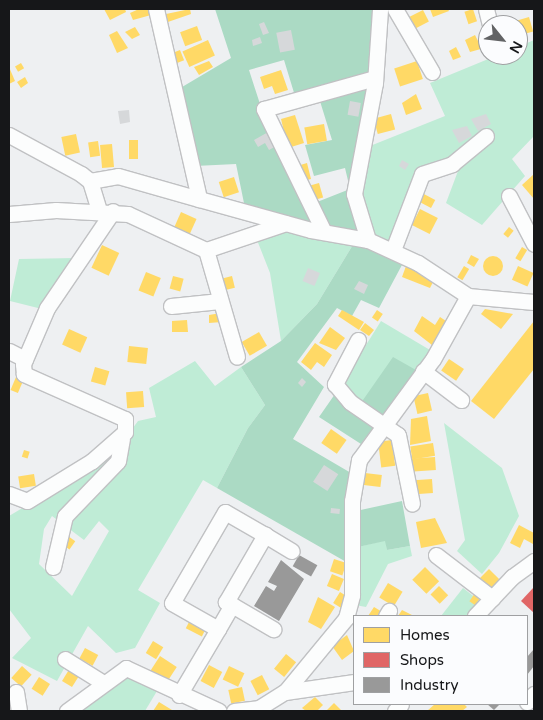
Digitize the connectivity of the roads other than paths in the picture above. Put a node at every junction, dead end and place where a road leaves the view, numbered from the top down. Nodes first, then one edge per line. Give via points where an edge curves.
1 (156, 9) edge
2 (380, 9) edge
3 (395, 9) edge
4 (432, 72) dead end
5 (375, 78) junction
6 (9, 134) edge
7 (486, 136) dead end
8 (90, 181) junction
9 (509, 196) dead end
10 (199, 198) junction
11 (106, 211) junction
12 (9, 214) edge
13 (286, 223) junction
14 (324, 232) junction
15 (368, 240) junction
16 (534, 244) edge
17 (206, 250) junction
18 (393, 250) junction
19 (468, 296) junction
20 (220, 301) junction
21 (534, 302) edge
22 (171, 306) dead end
23 (358, 340) dead end
24 (9, 351) edge
25 (237, 356) dead end
26 (26, 359) junction
27 (423, 371) junction
28 (461, 400) dead end
29 (382, 423) junction
30 (122, 438) junction
31 (9, 494) edge
32 (412, 504) dead end
33 (265, 535) junction
34 (292, 551) dead end
35 (436, 555) dead end
36 (534, 561) edge
37 (53, 567) dead end
38 (492, 598) junction
39 (232, 605) junction
40 (476, 615) edge
41 (218, 629) junction
42 (273, 629) dead end
43 (66, 659) dead end
44 (102, 682) junction
45 (353, 682) edge
46 (16, 692) dead end
47 (285, 692) junction
48 (179, 696) junction
49 (256, 710) edge
50 (19, 711) edge
51 (67, 711) edge
52 (219, 711) edge
53 (234, 711) edge

1 - 10 street
2 - 5 street
3 - 4 street
5 - 14 street via 264,109
5 - 15 street via 354,194
6 - 8 street via 62,160
7 - 18 street via 452,164 422,174
8 - 10 street via 118,176
8 - 11 street
9 - 16 street
10 - 13 street
11 - 12 street
11 - 17 street via 128,214
11 - 26 street via 47,308
13 - 14 street
13 - 17 street
14 - 15 street
15 - 18 street
17 - 20 street
18 - 19 street
19 - 21 street
19 - 27 street
20 - 22 street
20 - 25 street
23 - 29 street via 335,384 350,402
24 - 26 street
26 - 30 street via 24,374 125,419
27 - 28 street
27 - 29 street
29 - 32 street via 400,440
29 - 47 street via 359,460 354,481 352,596 346,618
30 - 31 street via 27,501
30 - 37 street via 118,461 65,516
33 - 34 street
33 - 39 street via 226,602
33 - 41 street via 227,508 172,603
35 - 38 street
36 - 38 street
38 - 40 street
39 - 41 street
39 - 42 street
41 - 48 street
43 - 44 street
44 - 48 street via 126,668
44 - 51 street
45 - 47 street
46 - 50 street
47 - 49 street
48 - 52 street
49 - 53 street

